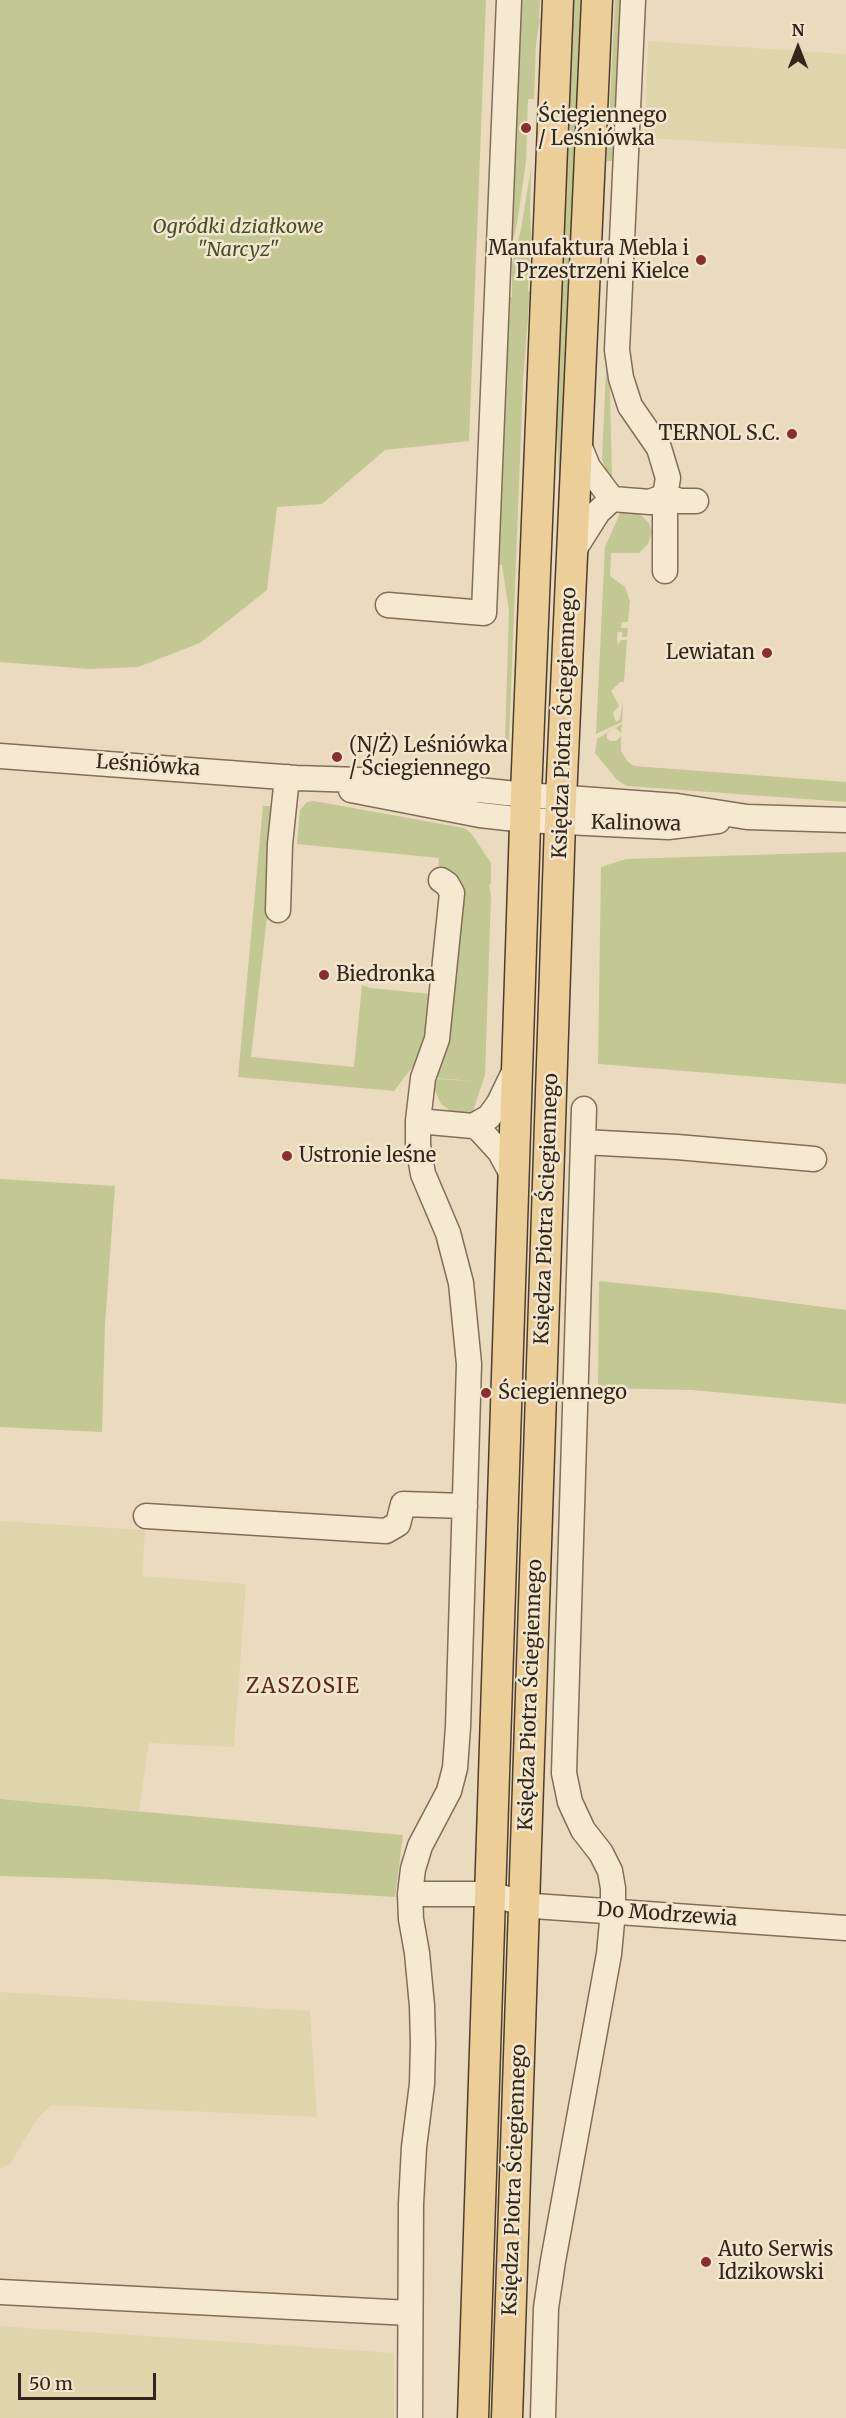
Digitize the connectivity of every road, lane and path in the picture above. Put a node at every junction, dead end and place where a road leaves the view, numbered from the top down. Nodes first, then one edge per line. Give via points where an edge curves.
1 (509, 0) edge
2 (558, 0) edge
3 (597, 0) edge
4 (633, 0) edge
5 (577, 440) junction
6 (665, 496) junction
7 (612, 499) junction
8 (696, 501) dead end
9 (572, 553) junction
10 (665, 571) dead end
11 (388, 605) dead end
12 (0, 756) edge
13 (292, 777) junction
14 (526, 808) junction
15 (561, 810) junction
16 (846, 820) edge
17 (441, 880) dead end
18 (278, 910) dead end
19 (518, 1061) junction
20 (584, 1109) dead end
21 (418, 1121) junction
22 (473, 1126) junction
23 (583, 1142) junction
24 (814, 1159) dead end
25 (514, 1178) junction
26 (465, 1506) junction
27 (146, 1516) dead end
28 (410, 1894) junction
29 (490, 1894) junction
30 (524, 1905) junction
31 (613, 1911) junction
32 (846, 1928) edge
33 (0, 2292) edge
34 (410, 2313) junction
35 (410, 2418) edge
36 (472, 2418) edge
37 (507, 2418) edge
38 (543, 2418) edge

1 - 11 street via 484,613
2 - 14 main road, Księdza Piotra Ściegiennego
3 - 5 main road, Księdza Piotra Ściegiennego
4 - 6 street via 617,350 630,406 658,447 665,465
5 - 7 street via 588,467
5 - 9 main road, Księdza Piotra Ściegiennego
6 - 7 street via 650,502
6 - 8 street
6 - 10 street
7 - 9 street via 597,512
9 - 15 main road, Księdza Piotra Ściegiennego
12 - 13 street, Leśniówka
13 - 14 street, Leśniówka via 480,815
13 - 18 street via 280,844
14 - 15 street, Kalinowa
14 - 19 main road, Księdza Piotra Ściegiennego
15 - 16 street, Kalinowa via 677,806 747,817
15 - 30 main road, Księdza Piotra Ściegiennego
17 - 21 street via 452,893 437,1039 423,1078
19 - 22 street via 499,1103 489,1117
19 - 25 main road, Księdza Piotra Ściegiennego
20 - 23 street
21 - 22 street
21 - 26 street via 419,1157 461,1283 468,1340
22 - 25 street via 500,1152
23 - 24 street
23 - 31 street via 564,1773 570,1802 583,1830 610,1871
25 - 29 main road, Księdza Piotra Ściegiennego
26 - 27 street via 403,1504 398,1524 386,1531
26 - 28 street via 455,1768 449,1791 420,1846
28 - 29 street, Do Modrzewia
28 - 34 street via 423,2044 414,2147
29 - 30 street, Do Modrzewia
29 - 36 main road, Księdza Piotra Ściegiennego
30 - 31 street, Do Modrzewia
30 - 37 main road, Księdza Piotra Ściegiennego
31 - 32 street, Do Modrzewia
31 - 38 street via 608,1964 546,2308
33 - 34 street
34 - 35 street

